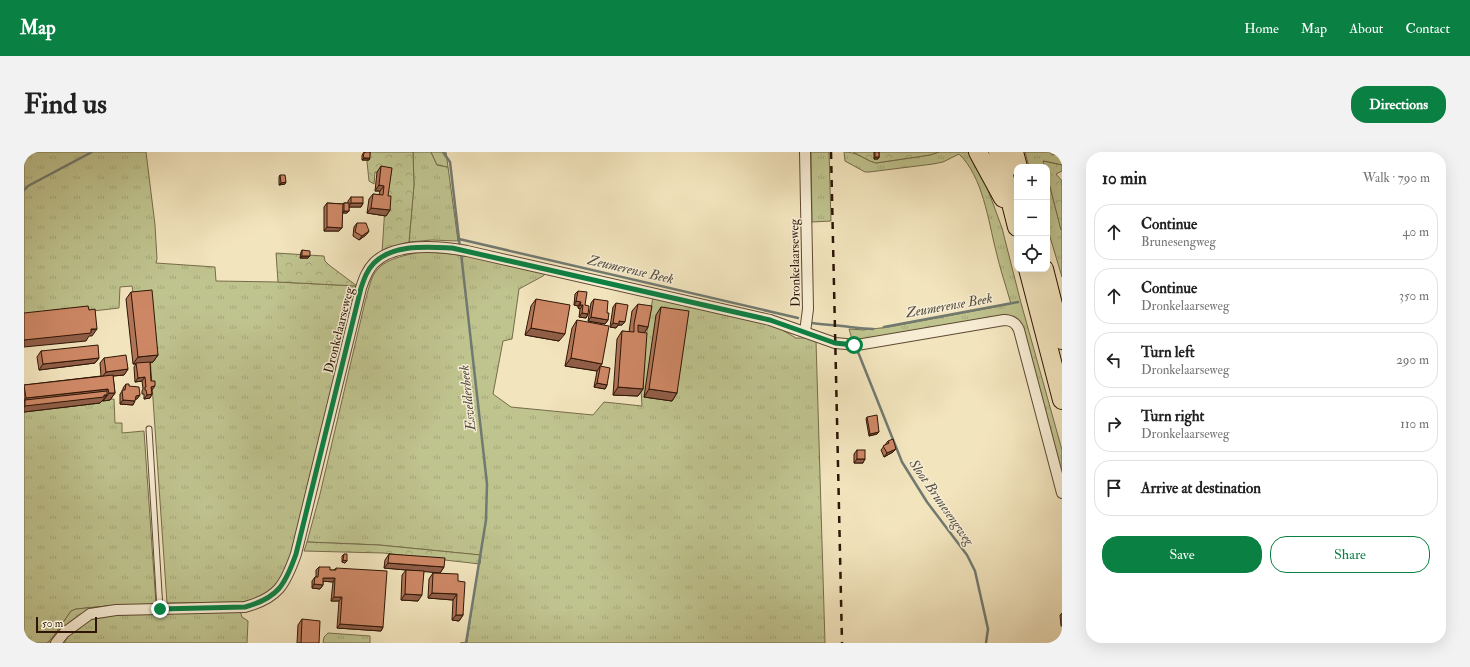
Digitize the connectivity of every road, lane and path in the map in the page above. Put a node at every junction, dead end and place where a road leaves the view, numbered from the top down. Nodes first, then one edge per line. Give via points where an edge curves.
1 (805, 152) edge
2 (978, 152) edge
3 (998, 152) edge
4 (1014, 152) edge
5 (1017, 164) edge
6 (1014, 216) edge
7 (1014, 220) edge
8 (1029, 272) edge
9 (1045, 272) edge
10 (805, 332) junction
11 (1062, 340) edge
12 (1062, 400) edge
13 (148, 429) dead end
14 (1062, 493) edge
15 (160, 609) junction
16 (56, 643) edge

1 - 10 street, Dronkelaarseweg via 808,309
2 - 7 highway
3 - 6 highway
4 - 5 highway
8 - 12 highway
9 - 11 highway
10 - 14 street via 835,343 857,345 1004,320 1014,322 1019,330
10 - 15 street, Dronkelaarseweg via 770,320 452,248 426,247 388,254 374,263 366,274 361,288 296,554 283,585 258,603 245,607
13 - 15 lane
15 - 16 street, Dronkelaarseweg via 116,610 90,614 64,633

